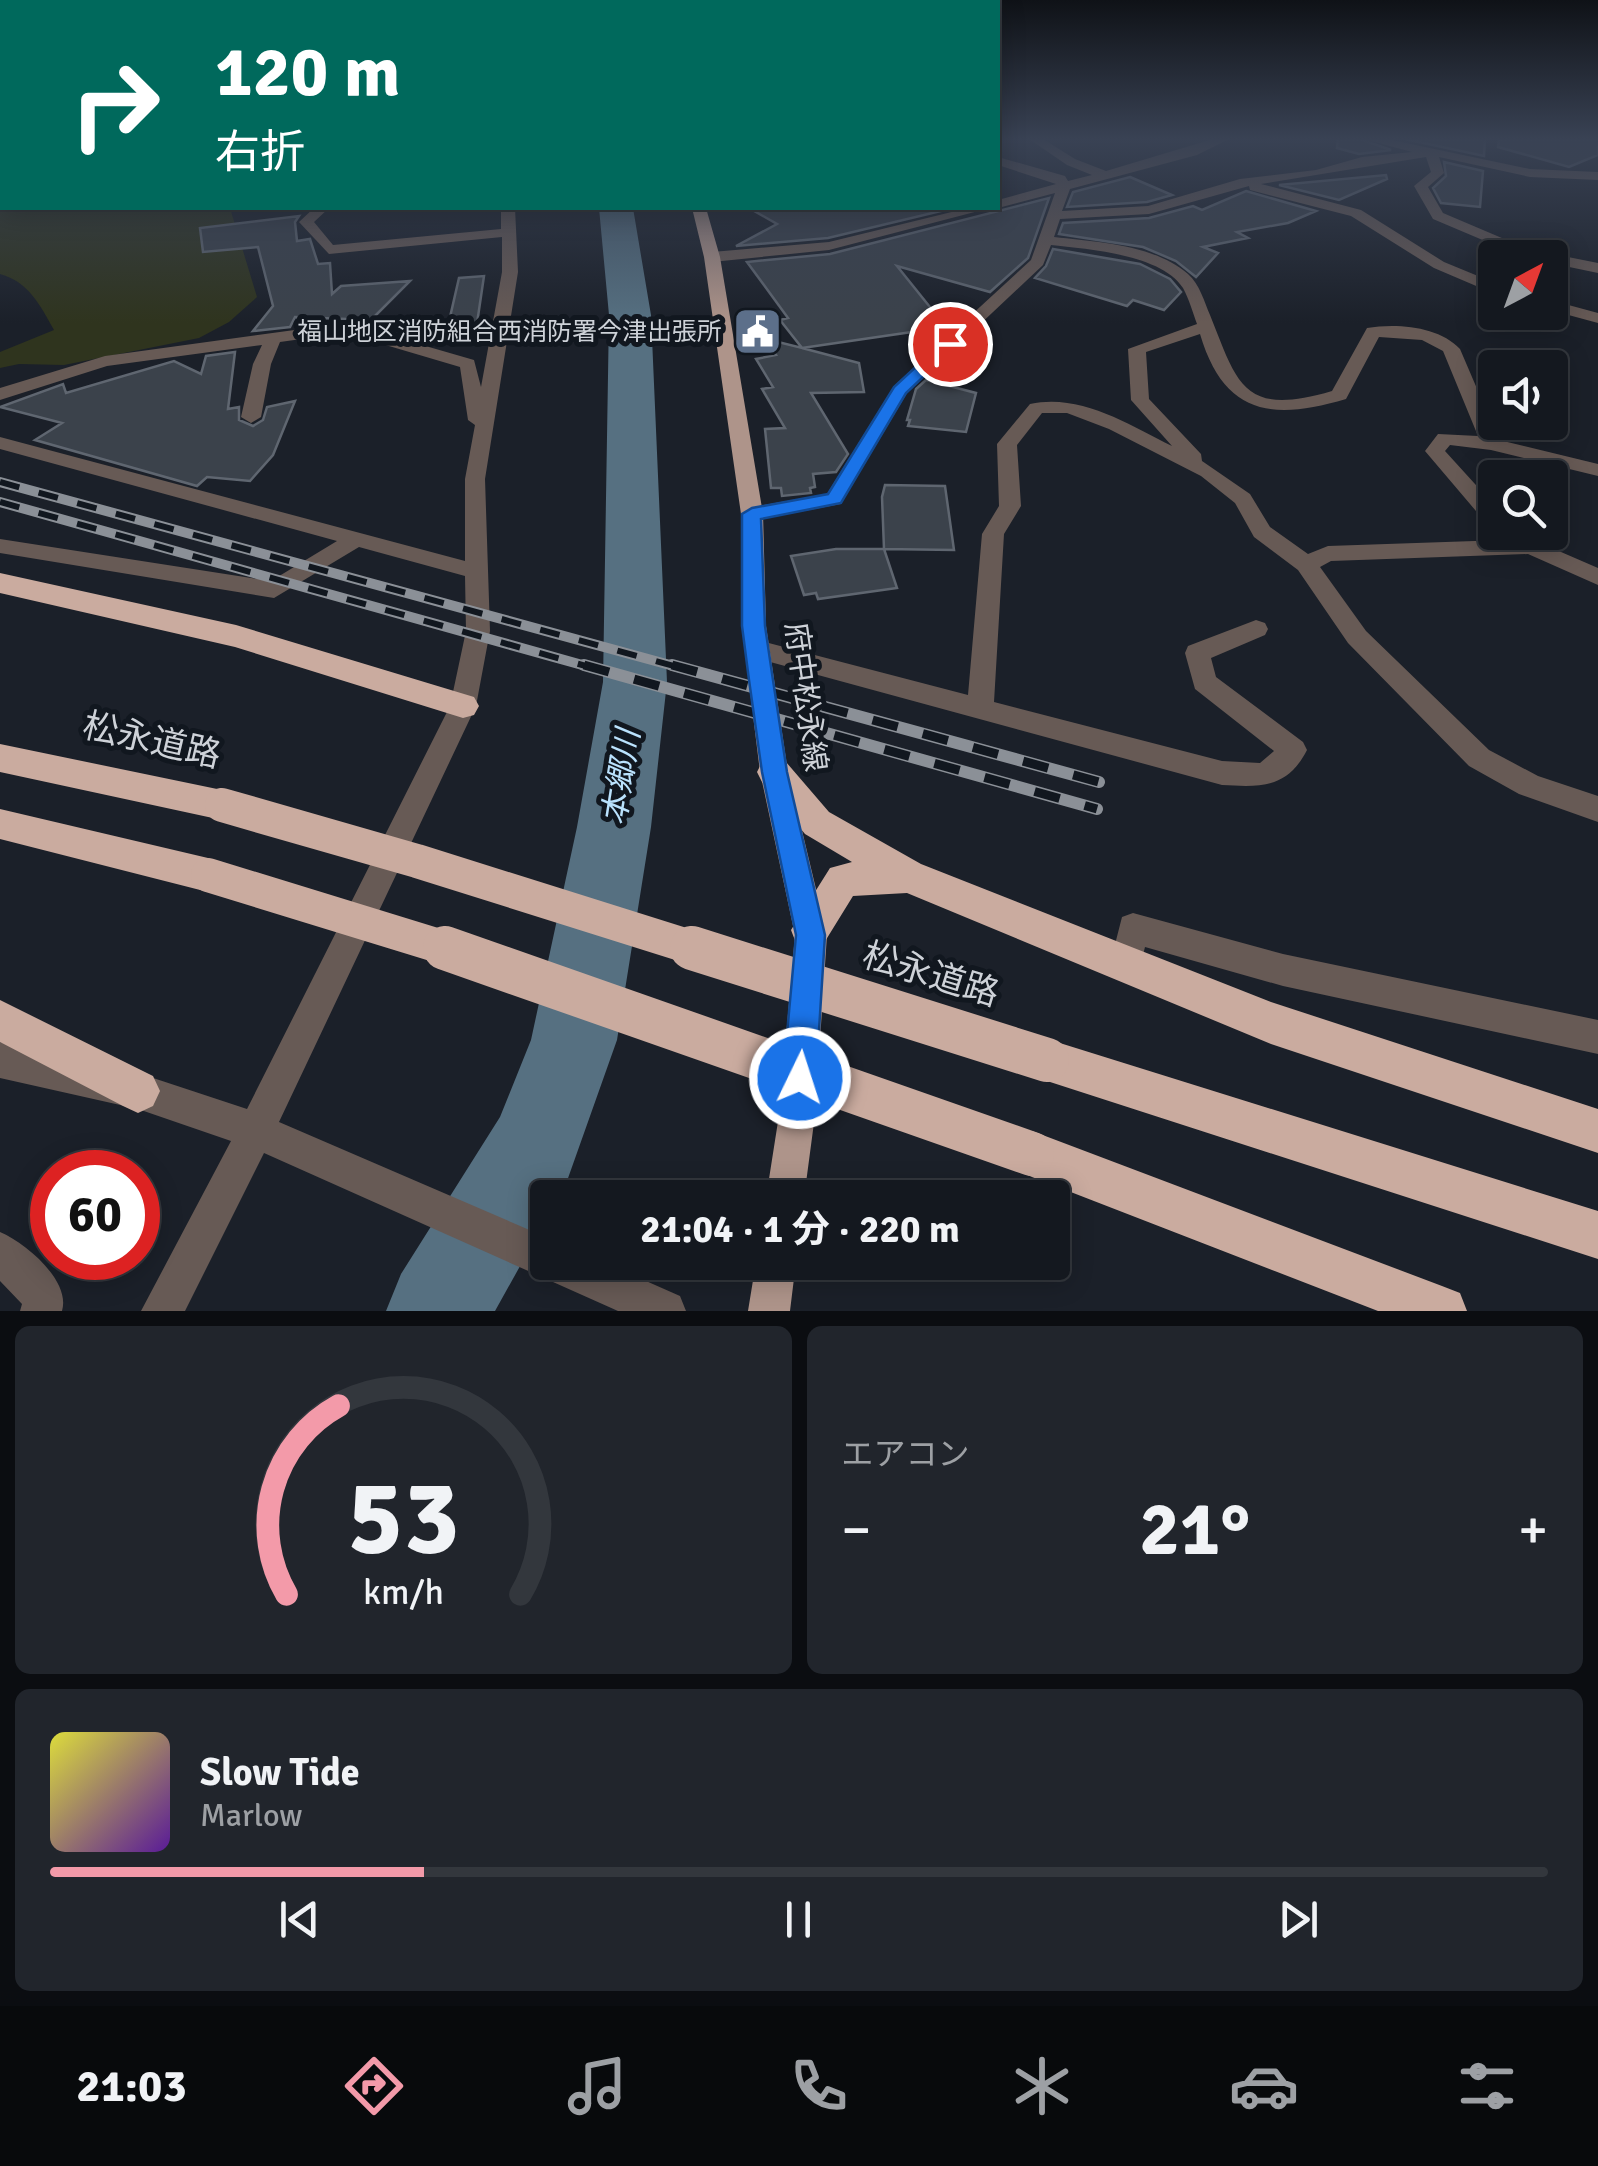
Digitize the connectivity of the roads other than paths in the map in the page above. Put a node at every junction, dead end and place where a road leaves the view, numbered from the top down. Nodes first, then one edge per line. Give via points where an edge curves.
1 (1060, 200) edge
2 (1182, 200) edge
3 (1306, 200) edge
4 (1429, 200) edge
5 (320, 210) edge
6 (508, 210) edge
7 (700, 210) edge
8 (908, 210) edge
9 (974, 210) edge
10 (1055, 215) junction
11 (918, 224) junction
12 (510, 232) junction
13 (1044, 240) junction
14 (1495, 240) edge
15 (712, 257) junction
16 (1568, 262) edge
17 (1598, 268) edge
18 (1478, 282) edge
19 (1568, 309) edge
20 (1598, 318) edge
21 (1206, 328) junction
22 (274, 335) junction
23 (0, 376) edge
24 (57, 376) junction
25 (0, 394) edge
26 (251, 418) dead end
27 (482, 440) junction
28 (0, 443) edge
29 (1491, 444) junction
30 (1598, 470) edge
31 (1208, 472) junction
32 (1478, 501) edge
33 (752, 514) junction
34 (355, 540) junction
35 (1478, 543) edge
36 (0, 546) edge
37 (1542, 550) edge
38 (1306, 564) junction
39 (475, 571) junction
40 (1598, 577) edge
41 (0, 583) edge
42 (1256, 629) dead end
43 (757, 649) junction
44 (463, 706) junction
45 (980, 708) junction
46 (0, 744) edge
47 (0, 758) edge
48 (56, 767) junction
49 (774, 772) junction
50 (1598, 810) edge
51 (0, 824) edge
52 (908, 876) junction
53 (810, 930) junction
54 (1126, 964) junction
55 (0, 1020) edge
56 (1598, 1037) edge
57 (0, 1060) edge
58 (138, 1091) junction
59 (254, 1130) junction
60 (1598, 1132) edge
61 (788, 1180) edge
62 (1598, 1236) edge
63 (530, 1251) edge
64 (0, 1252) edge
65 (595, 1280) edge
66 (774, 1280) edge
67 (40, 1311) edge
68 (162, 1311) edge
69 (665, 1311) edge
70 (770, 1311) edge
71 (1442, 1311) edge

1 - 10 street
2 - 10 street via 1149,210
3 - 18 street via 1356,213
4 - 14 street via 1438,216
5 - 12 street via 306,222 329,250
6 - 12 street
7 - 15 main road, 府中松永線
8 - 11 street
9 - 11 street
10 - 13 street
11 - 15 street via 829,246
12 - 27 street via 510,272
13 - 21 street via 1168,267 1187,281
13 - 33 street via 1038,262 900,390 834,499
15 - 33 main road, 府中松永線
16 - 17 street
19 - 20 street
21 - 29 street via 1223,374 1250,400 1282,407 1339,395 1373,332 1444,342
21 - 31 street via 1136,349 1140,400
22 - 24 street via 105,361
22 - 26 street
22 - 27 street via 346,328 468,364
23 - 24 street via 33,368
24 - 25 street
27 - 39 street
28 - 34 street
29 - 30 street
29 - 32 street via 1445,438 1435,452
31 - 38 street via 1243,499 1262,532
31 - 45 street via 1116,425 1070,408 1037,408 1007,444 1010,506 993,534
33 - 43 main road, 府中松永線
34 - 36 street via 274,590
34 - 39 street
35 - 38 street via 1328,554
37 - 40 street
38 - 50 street via 1356,637 1479,758
39 - 44 street via 478,631
41 - 44 highway via 236,636
42 - 45 street via 1197,653 1204,682 1293,750 1266,775 1222,773
43 - 45 street
43 - 49 main road, 府中松永線
44 - 59 street
46 - 48 highway
47 - 48 highway, 松永道路
48 - 62 highway, 松永道路, bridge via 222,805 417,861
49 - 52 highway via 817,823
49 - 53 main road, 府中松永線
51 - 71 highway, bridge via 380,926 1032,1154
52 - 53 highway via 843,880
52 - 54 highway
53 - 61 main road, 府中松永線
54 - 56 street via 1133,928 1283,970
54 - 60 highway via 1271,1023
55 - 58 highway
57 - 58 street
58 - 59 street
59 - 63 street
59 - 68 street
64 - 67 street via 45,1298
65 - 69 street
66 - 70 main road

